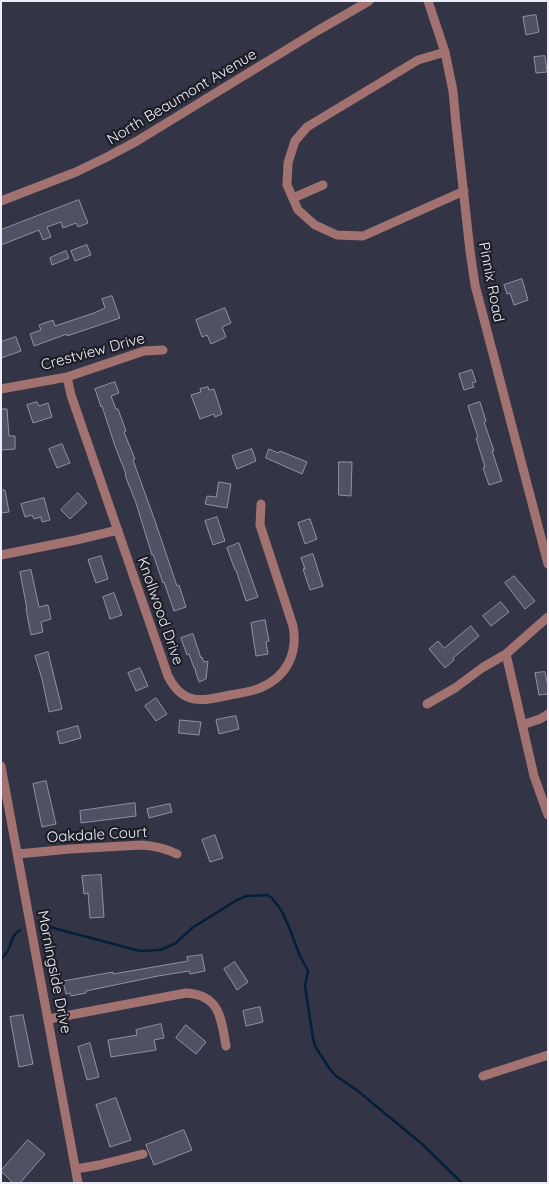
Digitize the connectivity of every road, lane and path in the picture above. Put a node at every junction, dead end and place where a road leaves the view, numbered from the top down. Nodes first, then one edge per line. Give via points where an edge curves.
1 (369, 1) edge
2 (428, 1) edge
3 (445, 52) junction
4 (323, 185) dead end
5 (464, 191) junction
6 (293, 198) junction
7 (1, 201) edge
8 (163, 350) dead end
9 (67, 377) junction
10 (1, 389) edge
11 (261, 504) dead end
12 (118, 530) junction
13 (1, 555) edge
14 (548, 564) edge
15 (548, 617) edge
16 (506, 654) junction
17 (427, 704) dead end
18 (548, 714) edge
19 (522, 725) junction
20 (1, 766) edge
21 (2, 779) edge
22 (548, 814) edge
23 (18, 854) junction
24 (176, 854) dead end
25 (49, 1019) junction
26 (226, 1046) dead end
27 (548, 1055) edge
28 (483, 1076) dead end
29 (142, 1154) dead end
30 (76, 1170) junction
31 (78, 1183) edge

1 - 7 street, North Beaumont Avenue via 137,141 76,172
2 - 3 street, Pinnix Road
3 - 5 street, Pinnix Road via 453,91
3 - 6 street via 418,60 307,127 295,141 288,163 287,185
4 - 6 street
5 - 6 street via 363,236 337,235 315,225 298,210
5 - 14 street, Pinnix Road via 476,285
8 - 9 street, Crestview Drive via 144,351
9 - 10 street, Crestview Drive
9 - 12 street, Knollwood Drive
11 - 12 street, Knollwood Drive via 260,525 293,626 293,652 287,666 271,682 250,691 207,700 185,696 172,684
12 - 13 street
15 - 16 street
16 - 17 street
16 - 19 street
18 - 19 street
19 - 22 street via 534,776
20 - 21 street, Morningside Drive
21 - 23 street, Morningside Drive
23 - 24 street, Oakdale Court via 142,845 165,848
23 - 25 street, Morningside Drive
25 - 26 street via 194,994 210,1000 216,1007 222,1020
25 - 30 street, Morningside Drive
27 - 28 street
29 - 30 street
30 - 31 street, Morningside Drive

